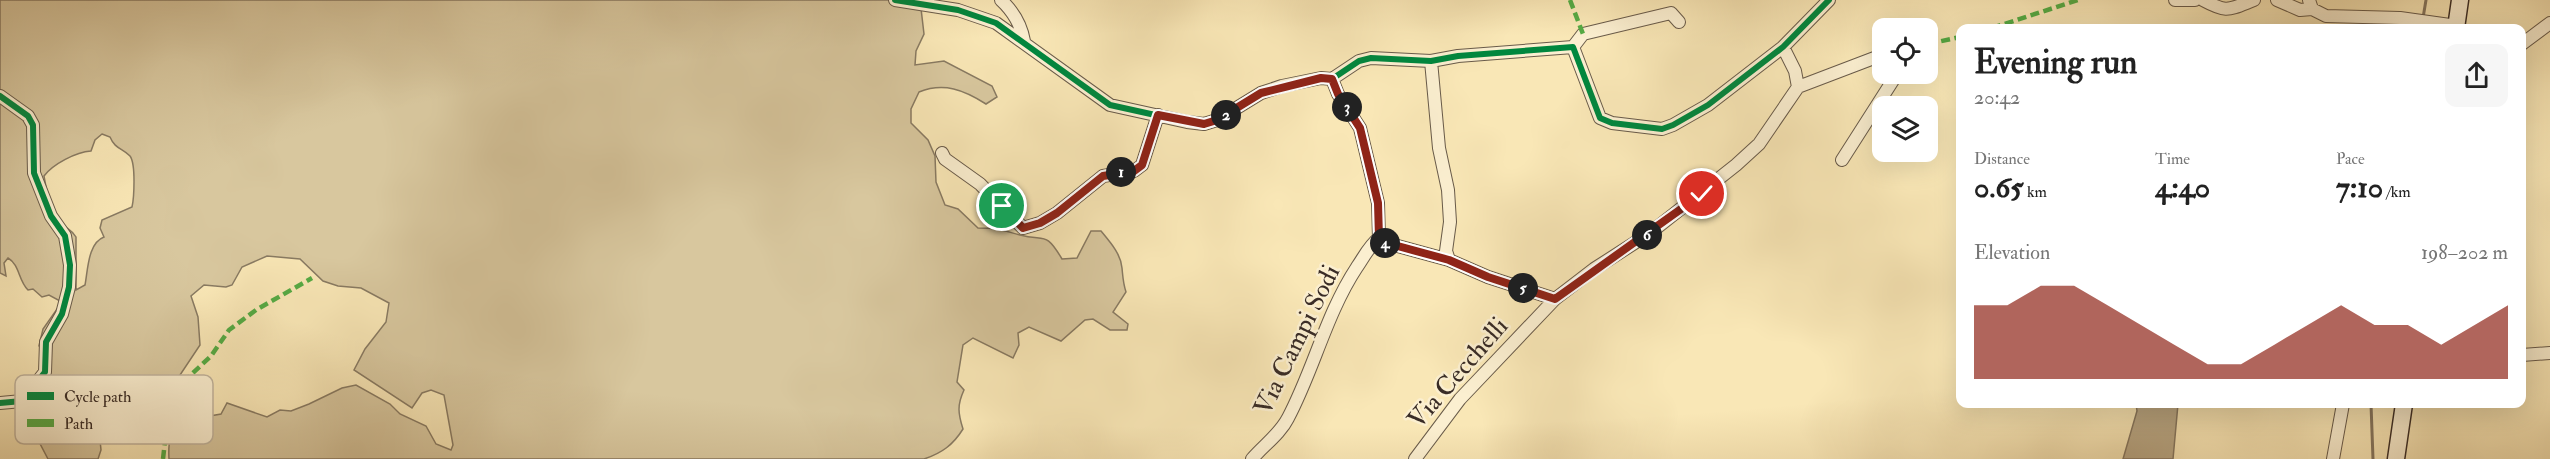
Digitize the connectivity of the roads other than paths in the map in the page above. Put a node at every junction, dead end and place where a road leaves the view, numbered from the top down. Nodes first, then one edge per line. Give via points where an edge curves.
1 (895, 0) edge
2 (1001, 0) edge
3 (1829, 0) edge
4 (2175, 0) edge
5 (2195, 0) edge
6 (2203, 0) edge
7 (2254, 0) edge
8 (2277, 0) edge
9 (2460, 0) edge
10 (2311, 5) edge
11 (1679, 22) dead end
12 (2402, 22) edge
13 (2550, 23) edge
14 (2442, 24) edge
15 (2456, 24) edge
16 (1024, 41) junction
17 (2526, 41) edge
18 (1573, 47) junction
19 (1783, 47) junction
20 (1872, 59) edge
21 (1431, 61) junction
22 (1332, 79) junction
23 (1891, 84) edge
24 (1798, 87) junction
25 (0, 96) edge
26 (1158, 115) junction
27 (942, 153) dead end
28 (1842, 160) dead end
29 (1379, 238) junction
30 (1449, 260) junction
31 (1555, 299) junction
32 (2550, 353) edge
33 (2526, 355) edge
34 (43, 375) edge
35 (15, 402) edge
36 (0, 403) edge
37 (2342, 408) edge
38 (2403, 408) edge
39 (1252, 459) edge
40 (1415, 459) edge
41 (2333, 459) edge
42 (2396, 459) edge

1 - 16 street via 970,13 996,23
2 - 16 street via 1013,12
3 - 19 street
4 - 5 street
6 - 7 street via 2220,10
8 - 10 street via 2300,10
9 - 15 main road
10 - 12 street via 2334,17
11 - 18 street via 1671,13 1640,19 1583,34
12 - 14 street
13 - 17 street
16 - 26 street via 1110,105
18 - 19 street via 1600,118 1662,129 1707,105
18 - 21 street
19 - 24 street
20 - 24 street
21 - 22 street via 1371,58 1359,61
21 - 30 street via 1439,148 1448,190
22 - 26 street via 1321,78 1261,93 1204,124
22 - 29 street via 1360,128 1378,203
23 - 28 street
24 - 31 street, Via Cecchelli via 1759,144 1736,165 1650,233
25 - 34 street via 28,116 33,125 34,173 51,216 65,236 70,265 62,314 46,342
26 - 27 street via 1142,165 1134,171 1103,176 1057,213 1023,228 980,184
29 - 30 street
29 - 39 street, Via Campi Sodi via 1347,283 1287,420
30 - 31 street
31 - 40 street, Via Cecchelli via 1460,399
32 - 33 street
35 - 36 street
37 - 41 street
38 - 42 main road

